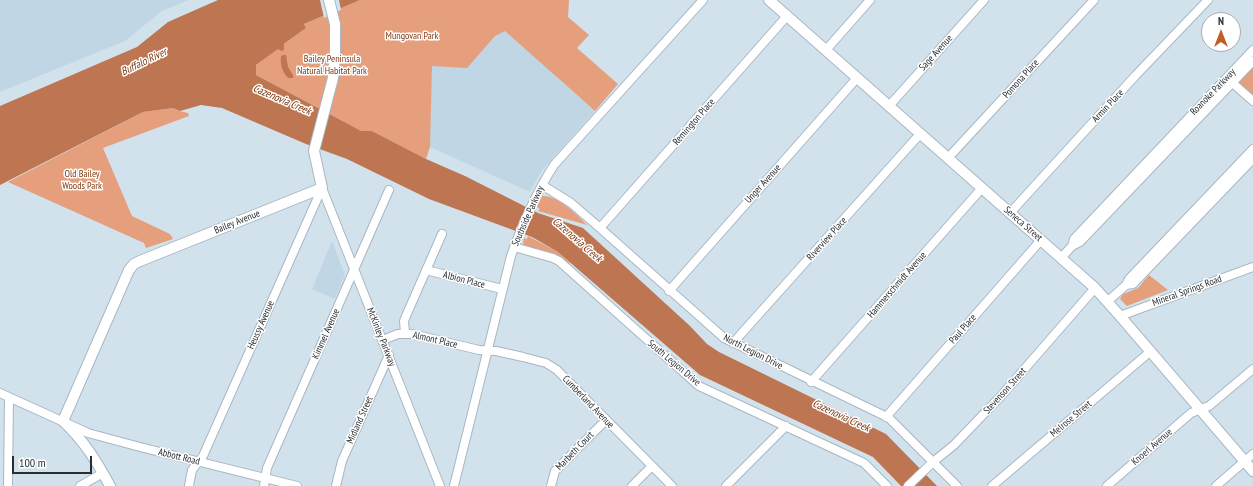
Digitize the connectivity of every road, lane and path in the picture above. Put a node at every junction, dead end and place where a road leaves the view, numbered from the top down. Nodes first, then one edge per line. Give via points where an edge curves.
1 (329, 0) edge
2 (703, 0) edge
3 (769, 0) edge
4 (870, 0) edge
5 (984, 0) edge
6 (1094, 0) edge
7 (1208, 0) edge
8 (787, 16) junction
9 (826, 50) junction
10 (1253, 50) edge
11 (1253, 61) edge
12 (857, 78) junction
13 (1229, 80) junction
14 (1253, 101) edge
15 (889, 106) junction
16 (920, 134) junction
17 (1253, 149) edge
18 (948, 158) junction
19 (1253, 159) edge
20 (1226, 182) junction
21 (542, 184) junction
22 (322, 188) junction
23 (982, 188) junction
24 (389, 190) dead end
25 (1010, 213) junction
26 (600, 228) junction
27 (442, 234) dead end
28 (1041, 240) junction
29 (514, 247) junction
30 (1061, 258) junction
31 (1253, 267) edge
32 (355, 270) junction
33 (426, 270) junction
34 (1095, 288) junction
35 (502, 289) junction
36 (670, 291) junction
37 (1108, 301) junction
38 (1120, 316) junction
39 (405, 333) junction
40 (383, 340) junction
41 (734, 343) junction
42 (487, 350) junction
43 (1151, 351) junction
44 (389, 355) junction
45 (1253, 369) edge
46 (811, 382) junction
47 (0, 393) edge
48 (9, 397) junction
49 (1200, 409) junction
50 (886, 417) junction
51 (606, 420) junction
52 (63, 421) junction
53 (786, 426) junction
54 (1253, 454) edge
55 (199, 462) junction
56 (1245, 462) junction
57 (931, 464) junction
58 (652, 466) junction
59 (1253, 472) edge
60 (103, 473) junction
61 (264, 482) edge
62 (8, 486) edge
63 (80, 486) edge
64 (110, 486) edge
65 (188, 486) edge
66 (297, 486) edge
67 (336, 486) edge
68 (440, 486) edge
69 (454, 486) edge
70 (551, 486) edge
71 (632, 486) edge
72 (672, 486) edge
73 (726, 486) edge
74 (887, 486) edge
75 (908, 486) edge
76 (957, 486) edge
77 (992, 486) edge
78 (1107, 486) edge
79 (1216, 486) edge

1 - 22 main road via 335,24 333,78 314,151
2 - 21 street, Southside Parkway via 554,165
3 - 8 main road, Seneca Street
4 - 9 street
5 - 15 street, Sage Avenue
6 - 18 street, Pomona Place
7 - 25 street, Armin Place
8 - 9 main road, Seneca Street
8 - 26 street, Remington Place
9 - 12 main road, Seneca Street
10 - 13 street, Roanoke Parkway
11 - 13 street, Roanoke Parkway
12 - 15 main road, Seneca Street
12 - 36 street, Unger Avenue
13 - 14 street
13 - 30 street, Roanoke Parkway via 1126,189 1080,242 1072,246
15 - 16 main road, Seneca Street
16 - 18 main road, Seneca Street
16 - 41 street, Riverview Place
17 - 20 street
18 - 23 main road, Seneca Street
19 - 20 street
20 - 37 street via 1133,284 1126,285
21 - 26 street, North Legion Drive via 571,203
21 - 29 street, Southside Parkway
22 - 32 street, McKinley Parkway
22 - 52 main road, Bailey Avenue via 134,264
22 - 55 street, Heussy Avenue
23 - 25 main road, Seneca Street
23 - 46 street, Hammerschmidt Avenue
24 - 32 street, Kimmel Avenue
25 - 28 main road, Seneca Street
26 - 36 street, North Legion Drive
27 - 33 street
28 - 30 main road, Seneca Street
28 - 50 street, Paul Place
29 - 35 street, Southside Parkway
29 - 53 street, South Legion Drive via 558,261 699,386
30 - 34 main road, Seneca Street
31 - 38 street, Mineral Springs Road
32 - 40 street, McKinley Parkway
32 - 61 street, Kimmel Avenue via 267,468
33 - 35 street, Albion Place
33 - 39 street via 404,321
34 - 37 main road, Seneca Street
34 - 57 street, Stevenson Street via 1001,396 954,445
35 - 42 street, Southside Parkway
36 - 41 street, North Legion Drive via 724,338
37 - 38 main road, Seneca Street
38 - 43 main road, Seneca Street
39 - 40 street, Almont Place
39 - 42 street, Almont Place
40 - 44 street, McKinley Parkway
41 - 46 street, North Legion Drive
42 - 51 street, Cumberland Avenue via 546,363 557,370
42 - 69 street, Southside Parkway
43 - 49 main road, Seneca Street
43 - 77 street, Melrose Street
44 - 67 street, Midland Street via 342,461
44 - 68 street, McKinley Parkway
45 - 49 street, Knoerl Avenue via 1209,406
46 - 50 street, North Legion Drive
47 - 48 street, Abbott Road
48 - 52 street, Abbott Road
48 - 62 street
49 - 56 main road, Seneca Street
49 - 78 street, Knoerl Avenue via 1191,413
50 - 57 street, North Legion Drive
51 - 58 street, Cumberland Avenue
51 - 70 street, Marbeth Court via 555,471
52 - 55 street, Abbott Road via 88,433
52 - 60 main road via 78,435
53 - 73 street
53 - 74 street, South Legion Drive via 864,463
54 - 56 street
55 - 61 street, Abbott Road
55 - 65 street, Heussy Avenue via 192,470
56 - 59 main road, Seneca Street
56 - 79 street
57 - 75 street, Stevenson Street
57 - 76 street, North Legion Drive
58 - 71 street
58 - 72 street, Cumberland Avenue
60 - 63 street
60 - 64 main road
61 - 66 street, Abbott Road

